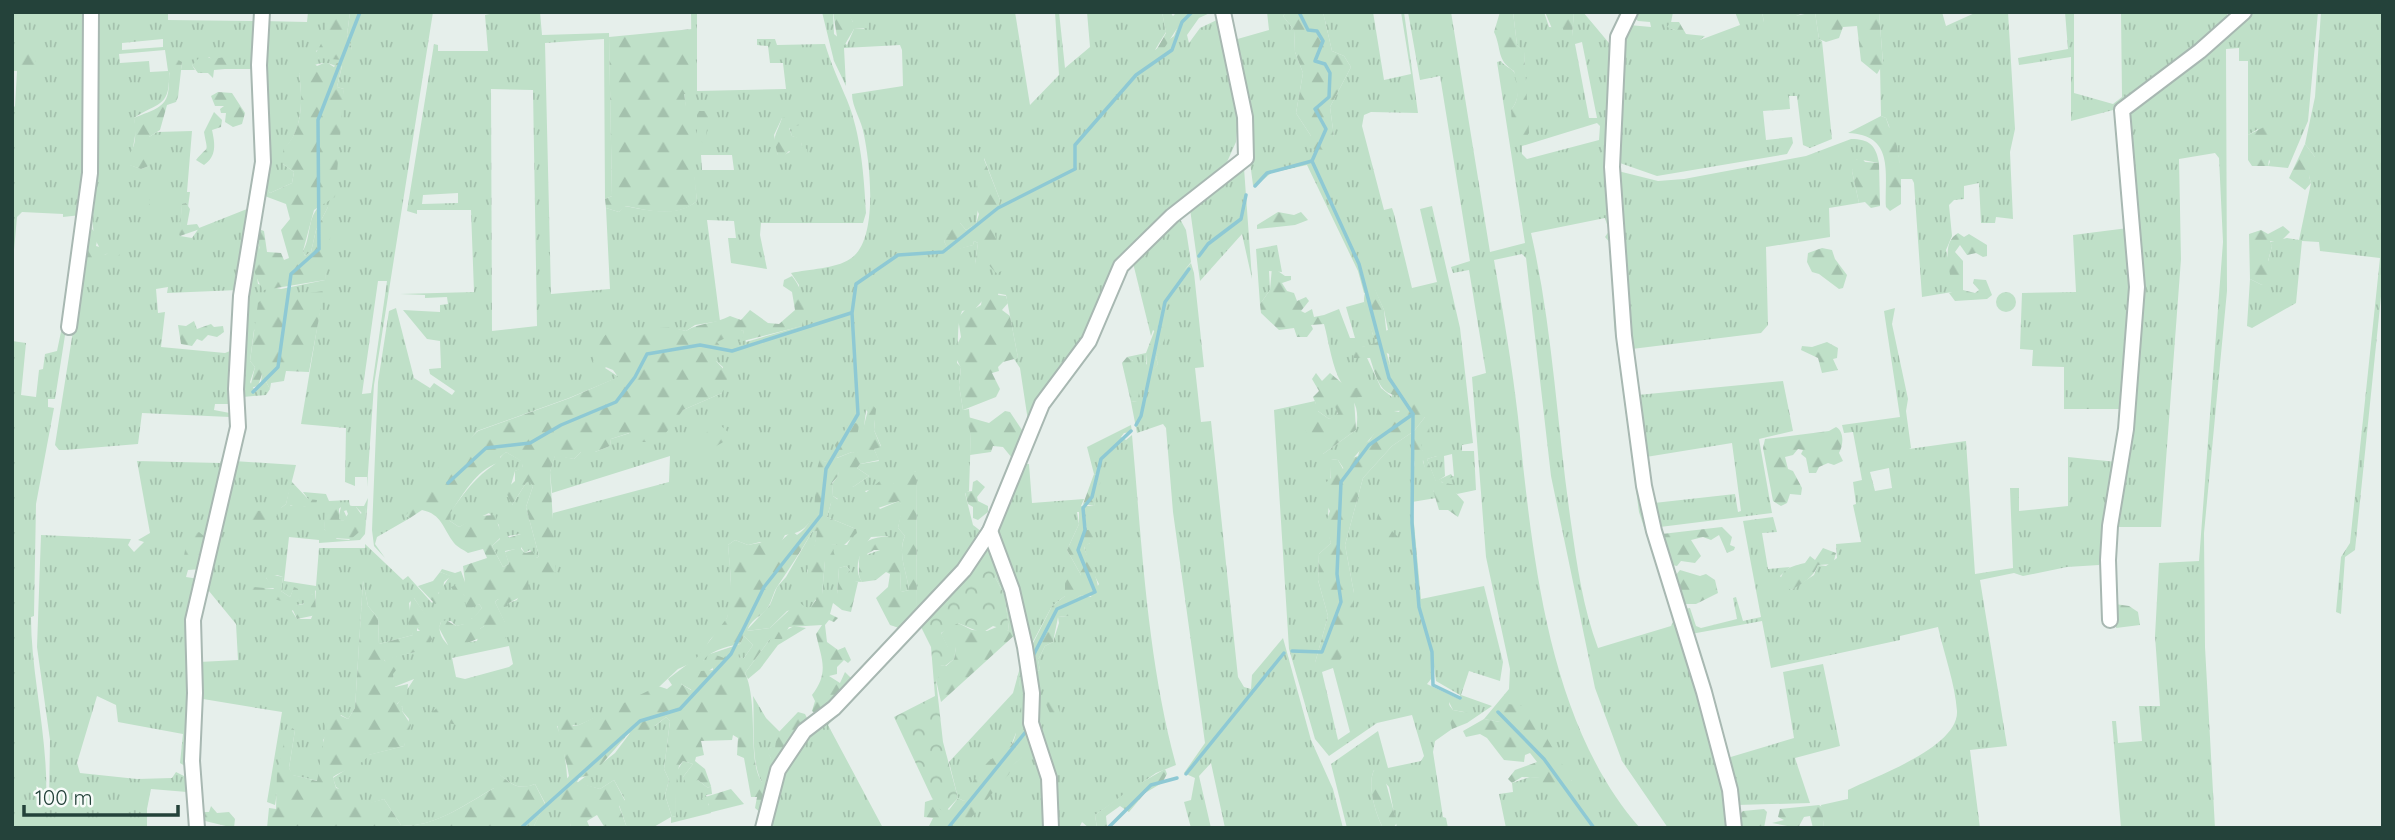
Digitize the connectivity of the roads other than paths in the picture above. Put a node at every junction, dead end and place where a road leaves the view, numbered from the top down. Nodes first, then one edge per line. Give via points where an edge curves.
1 (91, 12) edge
2 (262, 12) edge
3 (1223, 12) edge
4 (1630, 12) edge
5 (2244, 12) edge
6 (69, 327) dead end
7 (990, 531) junction
8 (2110, 620) dead end
9 (197, 828) edge
10 (763, 828) edge
11 (1051, 828) edge
12 (1734, 828) edge

1 - 6 street via 90,173
2 - 9 street via 263,162 241,296 238,427 193,620 192,761
3 - 7 street via 1245,117 1246,158 1172,216 1121,266 1089,341 1042,404
4 - 12 street via 1618,37 1612,167 1624,336 1652,520 1730,789
5 - 8 street via 2122,110 2137,287 2127,415 2110,526
7 - 10 street via 956,579 834,708 804,731 778,770
7 - 11 street via 1012,590 1025,647 1031,723 1049,778

